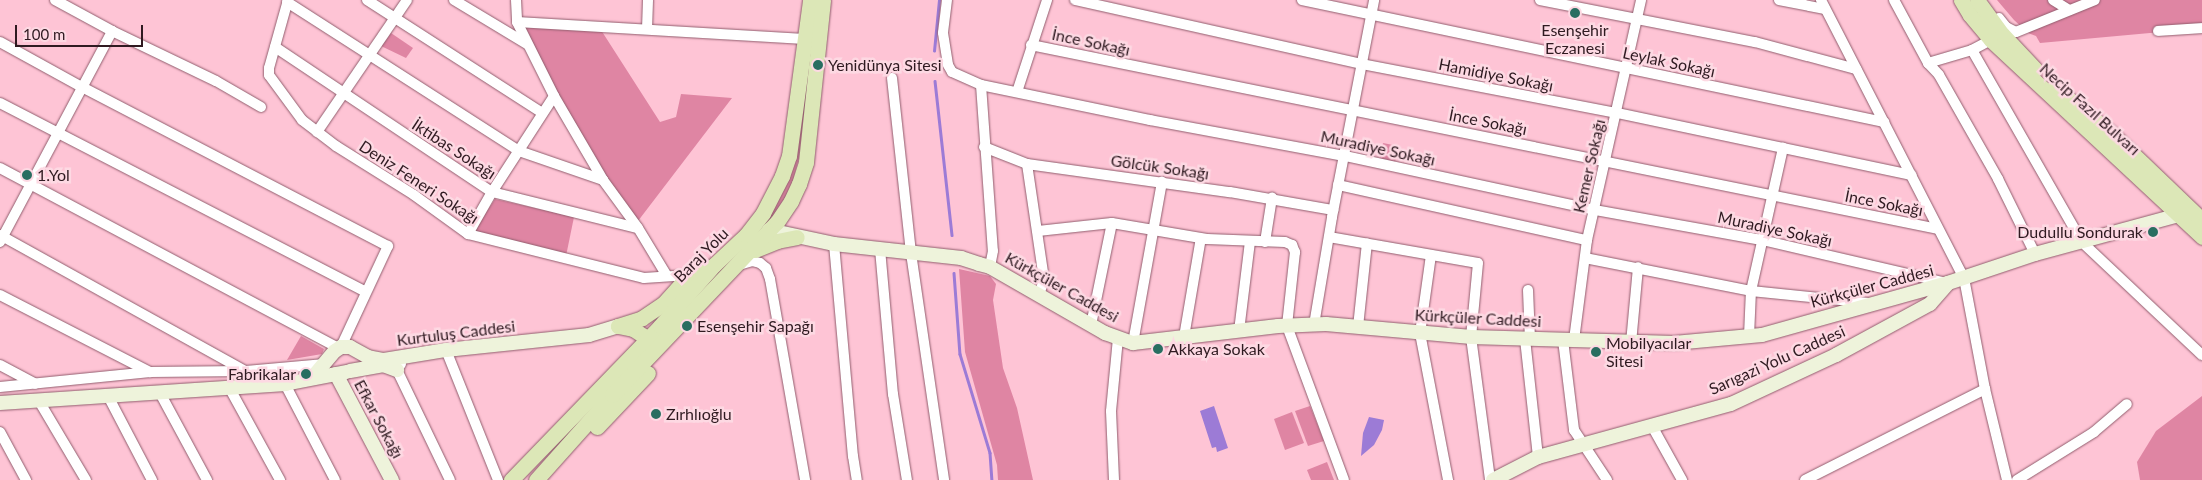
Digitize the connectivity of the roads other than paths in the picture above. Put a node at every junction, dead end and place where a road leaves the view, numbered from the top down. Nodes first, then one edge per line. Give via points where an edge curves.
1 (55, 0) edge
2 (366, 0) edge
3 (407, 0) edge
4 (454, 0) edge
5 (516, 0) edge
6 (648, 0) edge
7 (810, 0) edge
8 (823, 0) edge
9 (947, 0) edge
10 (1047, 0) edge
11 (1075, 0) edge
12 (1302, 0) edge
13 (1374, 0) edge
14 (1540, 0) edge
15 (1641, 0) edge
16 (1779, 0) edge
17 (1894, 0) edge
18 (1961, 0) edge
19 (1977, 0) edge
20 (1984, 0) edge
21 (2053, 0) edge
22 (2095, 0) edge
23 (288, 1) edge
24 (1823, 5) edge
25 (2069, 10) junction
26 (1371, 15) junction
27 (396, 18) junction
28 (1638, 19) junction
29 (517, 22) junction
30 (2202, 28) edge
31 (647, 29) junction
32 (2158, 30) dead end
33 (112, 31) junction
34 (811, 40) junction
35 (1991, 40) junction
36 (0, 42) edge
37 (528, 45) junction
38 (1031, 45) junction
39 (275, 47) junction
40 (1972, 50) junction
41 (371, 56) junction
42 (1928, 63) junction
43 (1362, 64) junction
44 (1627, 68) junction
45 (1856, 69) junction
46 (892, 78) dead end
47 (981, 85) junction
48 (82, 87) junction
49 (1017, 92) junction
50 (343, 93) junction
51 (554, 96) junction
52 (0, 103) edge
53 (261, 107) dead end
54 (1352, 111) junction
55 (541, 112) junction
56 (1617, 113) junction
57 (1884, 122) junction
58 (317, 132) junction
59 (57, 134) junction
60 (984, 147) junction
61 (1783, 148) junction
62 (519, 151) junction
63 (1345, 156) junction
64 (1606, 162) junction
65 (1027, 164) junction
66 (0, 168) edge
67 (1912, 175) junction
68 (603, 180) junction
69 (1162, 182) junction
70 (31, 184) junction
71 (1338, 185) junction
72 (492, 192) junction
73 (1773, 196) junction
74 (1272, 198) junction
75 (1333, 210) junction
76 (1595, 210) junction
77 (2184, 211) junction
78 (2202, 220) edge
79 (1112, 223) junction
80 (638, 228) junction
81 (769, 230) junction
82 (1154, 230) junction
83 (1938, 230) junction
84 (1038, 232) junction
85 (468, 234) junction
86 (746, 235) junction
87 (797, 237) junction
88 (1329, 237) junction
89 (2202, 237) edge
90 (1, 238) edge
91 (1201, 238) junction
92 (1587, 240) junction
93 (1762, 240) junction
94 (1250, 242) junction
95 (1265, 242) junction
96 (2082, 242) junction
97 (834, 244) junction
98 (1367, 244) junction
99 (880, 249) junction
100 (911, 253) junction
101 (1431, 254) junction
102 (2035, 254) junction
103 (746, 256) junction
104 (1584, 258) junction
105 (714, 265) junction
106 (990, 267) junction
107 (1638, 267) junction
108 (734, 268) junction
109 (689, 275) junction
110 (667, 276) junction
111 (1964, 278) junction
112 (1948, 283) junction
113 (1528, 290) dead end
114 (365, 291) junction
115 (1751, 291) junction
116 (0, 295) edge
117 (1038, 295) junction
118 (1871, 303) junction
119 (663, 304) junction
120 (1091, 325) junction
121 (1314, 325) junction
122 (618, 326) junction
123 (660, 326) junction
124 (1287, 326) junction
125 (1358, 327) junction
126 (674, 331) junction
127 (1238, 331) junction
128 (1420, 333) junction
129 (1749, 336) junction
130 (1184, 337) junction
131 (647, 338) junction
132 (1118, 338) junction
133 (1470, 338) junction
134 (1527, 339) junction
135 (1568, 340) junction
136 (1133, 343) junction
137 (1631, 343) junction
138 (446, 350) junction
139 (338, 352) junction
140 (653, 354) junction
141 (2202, 355) edge
142 (410, 356) junction
143 (0, 365) edge
144 (397, 370) junction
145 (246, 371) junction
146 (150, 372) junction
147 (344, 372) junction
148 (312, 378) junction
149 (36, 384) junction
150 (285, 384) junction
151 (0, 388) edge
152 (230, 389) junction
153 (1985, 389) junction
154 (160, 393) junction
155 (108, 396) junction
156 (39, 401) junction
157 (0, 402) edge
158 (2127, 404) dead end
159 (1652, 426) junction
160 (0, 432) edge
161 (1584, 446) junction
162 (1538, 457) junction
163 (26, 480) edge
164 (86, 480) edge
165 (152, 480) edge
166 (207, 480) edge
167 (280, 480) edge
168 (335, 480) edge
169 (392, 480) edge
170 (450, 480) edge
171 (498, 480) edge
172 (511, 480) edge
173 (536, 480) edge
174 (804, 480) edge
175 (857, 480) edge
176 (907, 480) edge
177 (944, 480) edge
178 (1114, 480) edge
179 (1344, 480) edge
180 (1448, 480) edge
181 (1491, 480) edge
182 (1607, 480) edge
183 (1682, 480) edge
184 (1805, 480) edge
185 (2007, 480) edge
186 (2017, 480) edge

1 - 33 street
2 - 27 street
3 - 27 street
4 - 37 street
5 - 29 street
6 - 31 street
7 - 34 main road, Baraj Yolu
8 - 34 main road, Baraj Yolu
9 - 47 street, Muradiye Sokağı via 943,33 948,65 952,72
10 - 38 street
11 - 43 street, Hamidiye Sokağı
12 - 26 street, Leylak Sokağı
13 - 26 street
14 - 28 street
15 - 28 street, Kemer Sokağı
16 - 24 street
17 - 42 street
18 - 35 main road, Necip Fazıl Bulvarı
19 - 77 main road, Necip Fazıl Bulvarı via 2026,60 2111,133
20 - 25 street via 2006,27 2016,32
21 - 25 street
22 - 25 street
23 - 39 street, Deniz Feneri Sokağı
23 - 41 street
24 - 45 street
26 - 43 street
26 - 44 street, Leylak Sokağı
27 - 41 street
27 - 55 street
28 - 44 street, Kemer Sokağı
28 - 45 street via 1755,42
29 - 31 street
29 - 37 street
30 - 32 street
31 - 34 street
33 - 48 street
33 - 53 street via 216,81
34 - 81 main road, Baraj Yolu via 806,162 791,201
34 - 86 main road, Baraj Yolu via 789,156 770,201
35 - 40 street
35 - 77 main road, Necip Fazıl Bulvarı
36 - 48 street
37 - 51 street
38 - 49 street
38 - 54 street, İnce Sokağı
39 - 50 street, İktibas Sokağı
39 - 58 street, Deniz Feneri Sokağı via 269,75 302,120
40 - 42 street
40 - 96 street
41 - 50 street
41 - 62 street
42 - 102 street via 1939,75 1998,179
43 - 54 street
43 - 56 street, Hamidiye Sokağı
44 - 56 street, Kemer Sokağı
44 - 57 street, Leylak Sokağı
45 - 57 street
46 - 100 street
47 - 49 street, Muradiye Sokağı
47 - 60 street
48 - 59 street
48 - 114 street via 388,246
49 - 63 street, Muradiye Sokağı
50 - 58 street
50 - 72 street, İktibas Sokağı
51 - 55 street
51 - 68 street
52 - 59 street
54 - 63 street
54 - 64 street, İnce Sokağı
55 - 62 street
56 - 61 street, Hamidiye Sokağı
56 - 64 street, Kemer Sokağı
57 - 67 street
58 - 85 street, Deniz Feneri Sokağı
59 - 70 street
59 - 114 street
60 - 65 street, Gölcük Sokağı
60 - 106 street via 993,251
61 - 67 street, Hamidiye Sokağı
61 - 73 street
62 - 68 street
62 - 72 street
63 - 71 street
63 - 76 street, Muradiye Sokağı
64 - 73 street, İnce Sokağı
64 - 76 street, Kemer Sokağı
65 - 69 street, Gölcük Sokağı
65 - 84 street
66 - 70 street
67 - 83 street
68 - 80 street
69 - 74 street, Gölcük Sokağı
69 - 82 street
70 - 90 street
70 - 139 street
71 - 75 street
71 - 92 street
72 - 80 street, İktibas Sokağı
72 - 85 street
73 - 83 street, İnce Sokağı
73 - 93 street
74 - 75 street, Gölcük Sokağı
74 - 95 street
75 - 88 street
76 - 92 street, Kemer Sokağı
76 - 93 street, Muradiye Sokağı
77 - 78 main road, Necip Fazıl Bulvarı
77 - 89 main road, Necip Fazıl Bulvarı
77 - 96 main road, Kürkçüler Caddesi
79 - 82 street
79 - 84 street
79 - 120 street
80 - 110 street
81 - 86 main road
81 - 87 main road, Kürkçüler Caddesi
81 - 103 main road, Baraj Yolu
82 - 91 street
82 - 136 street
83 - 111 street
84 - 117 street via 1044,279
85 - 110 street, Deniz Feneri Sokağı via 644,278
86 - 105 main road, Baraj Yolu
87 - 97 main road, Kürkçüler Caddesi
87 - 103 main road via 761,246
88 - 98 street
88 - 121 street
90 - 145 street
91 - 94 street
91 - 130 street
92 - 104 street, Kemer Sokağı
93 - 112 street, Muradiye Sokağı
93 - 115 street
94 - 95 street
94 - 127 street
95 - 124 street via 1285,242 1294,248
96 - 102 main road, Kürkçüler Caddesi
96 - 141 street
97 - 99 main road, Kürkçüler Caddesi
97 - 175 street
98 - 101 street
98 - 125 street
99 - 100 main road, Kürkçüler Caddesi
99 - 176 street via 893,394
100 - 106 main road, Kürkçüler Caddesi via 961,258
100 - 177 street
101 - 128 street
101 - 133 street via 1478,262
102 - 111 main road, Kürkçüler Caddesi
103 - 108 main road, Baraj Yolu
104 - 107 street
104 - 135 street, Kemer Sokağı
105 - 109 main road
105 - 123 main road, Baraj Yolu
106 - 117 main road, Kürkçüler Caddesi
107 - 115 street
107 - 137 street
108 - 126 main road, Baraj Yolu
108 - 174 street via 744,262 760,263 770,279
109 - 110 street, Deniz Feneri Sokağı
109 - 119 main road
111 - 112 main road, Kürkçüler Caddesi
111 - 153 street
112 - 118 main road, Kürkçüler Caddesi
112 - 159 main road, Sarıgazi Yolu Caddesi via 1930,304 1836,355 1731,404
113 - 134 street
114 - 139 street
115 - 118 street
115 - 129 street
116 - 146 street
117 - 120 main road, Kürkçüler Caddesi
118 - 129 main road, Kürkçüler Caddesi
119 - 122 main road via 642,318
119 - 123 main road via 657,310
120 - 132 main road, Kürkçüler Caddesi
121 - 124 main road, Kürkçüler Caddesi
121 - 125 main road, Kürkçüler Caddesi
122 - 131 main road via 633,329
122 - 138 main road, Kurtuluş Caddesi via 580,336
123 - 126 main road
123 - 131 main road, Baraj Yolu
124 - 127 main road, Kürkçüler Caddesi
124 - 179 street
125 - 128 main road, Kürkçüler Caddesi
126 - 140 main road, Baraj Yolu
127 - 130 main road, Kürkçüler Caddesi
128 - 133 main road, Kürkçüler Caddesi
128 - 180 street
129 - 137 main road, Kürkçüler Caddesi via 1674,343
130 - 136 main road, Kürkçüler Caddesi
131 - 140 main road
131 - 172 main road, Baraj Yolu
132 - 136 main road, Kürkçüler Caddesi
132 - 178 street via 1111,411
133 - 134 main road, Kürkçüler Caddesi
133 - 181 street
134 - 135 main road, Kürkçüler Caddesi
134 - 162 street
135 - 137 main road, Kürkçüler Caddesi
135 - 161 street, Kemer Sokağı via 1574,430
138 - 142 main road, Kurtuluş Caddesi
138 - 171 street
139 - 142 main road, Kurtuluş Caddesi via 376,359
139 - 145 street
139 - 147 main road, Efkar Sokağı via 332,362
139 - 147 main road via 357,355 358,362
139 - 148 main road
140 - 173 main road, Baraj Yolu
142 - 144 street
143 - 149 street
144 - 147 main road via 383,365
144 - 170 street
145 - 146 street
146 - 149 street
147 - 148 main road
147 - 169 main road, Efkar Sokağı
148 - 150 main road
149 - 151 street
150 - 152 main road
150 - 168 street
152 - 154 main road
152 - 167 street
153 - 184 street
153 - 185 street
154 - 155 main road
154 - 166 street
155 - 156 main road
155 - 165 street
156 - 157 main road
156 - 164 street
158 - 186 street via 2094,432
159 - 161 main road, Sarıgazi Yolu Caddesi
159 - 183 street
160 - 163 street
161 - 162 main road, Sarıgazi Yolu Caddesi
161 - 182 street, Kemer Sokağı
162 - 181 main road, Sarıgazi Yolu Caddesi

